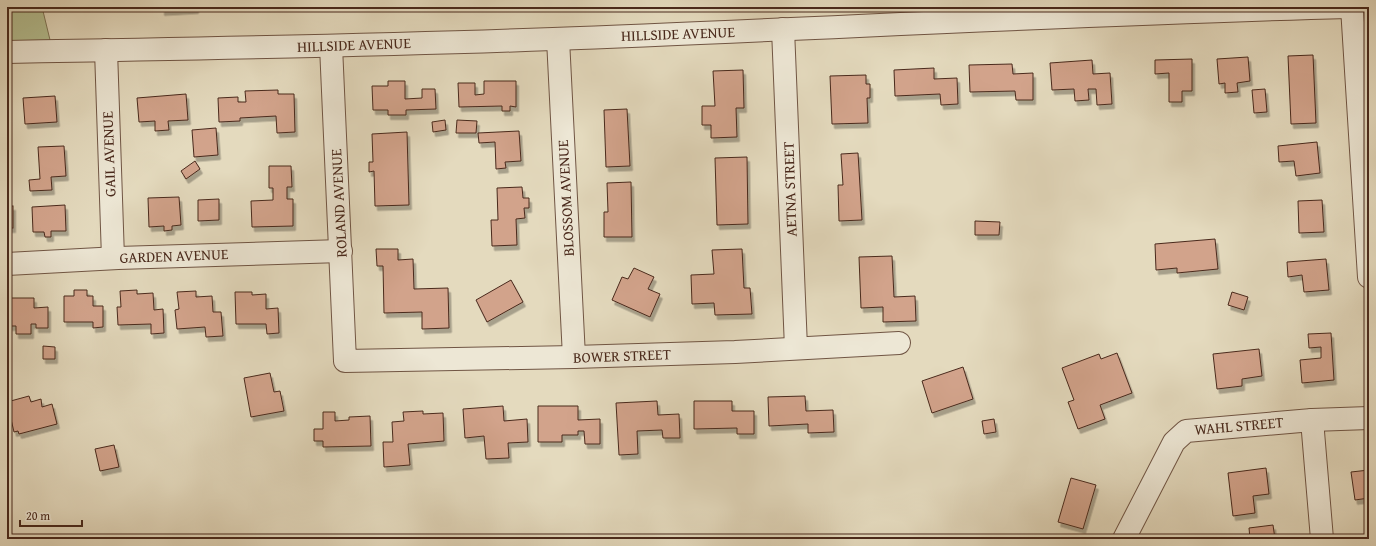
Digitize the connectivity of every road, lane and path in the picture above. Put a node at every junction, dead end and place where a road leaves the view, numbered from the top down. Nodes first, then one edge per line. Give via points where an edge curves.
1 (1348, 7) edge
2 (1352, 7) edge
3 (783, 29) junction
4 (558, 39) junction
5 (331, 46) junction
6 (106, 50) junction
7 (7, 52) edge
8 (341, 251) junction
9 (113, 258) junction
10 (7, 264) edge
11 (1369, 277) edge
12 (899, 343) dead end
13 (796, 348) junction
14 (574, 357) junction
15 (345, 361) joint
16 (1369, 418) edge
17 (1312, 420) junction
18 (1124, 539) edge
19 (1322, 539) edge

1 - 3 street, HILLSIDE AVENUE
2 - 11 street
3 - 4 street, HILLSIDE AVENUE
3 - 13 street, AETNA STREET
4 - 5 street, HILLSIDE AVENUE
4 - 14 street, BLOSSOM AVENUE
5 - 6 street, HILLSIDE AVENUE
5 - 8 street, ROLAND AVENUE
6 - 7 street, HILLSIDE AVENUE
6 - 9 street, GAIL AVENUE
8 - 9 street, GARDEN AVENUE
8 - 15 street, ROLAND AVENUE
9 - 10 street, GARDEN AVENUE
12 - 13 street, BOWER STREET
13 - 14 street, BOWER STREET
14 - 15 street, BOWER STREET
16 - 17 street, WAHL STREET
17 - 18 street, WAHL STREET via 1186,431 1174,442
17 - 19 street

